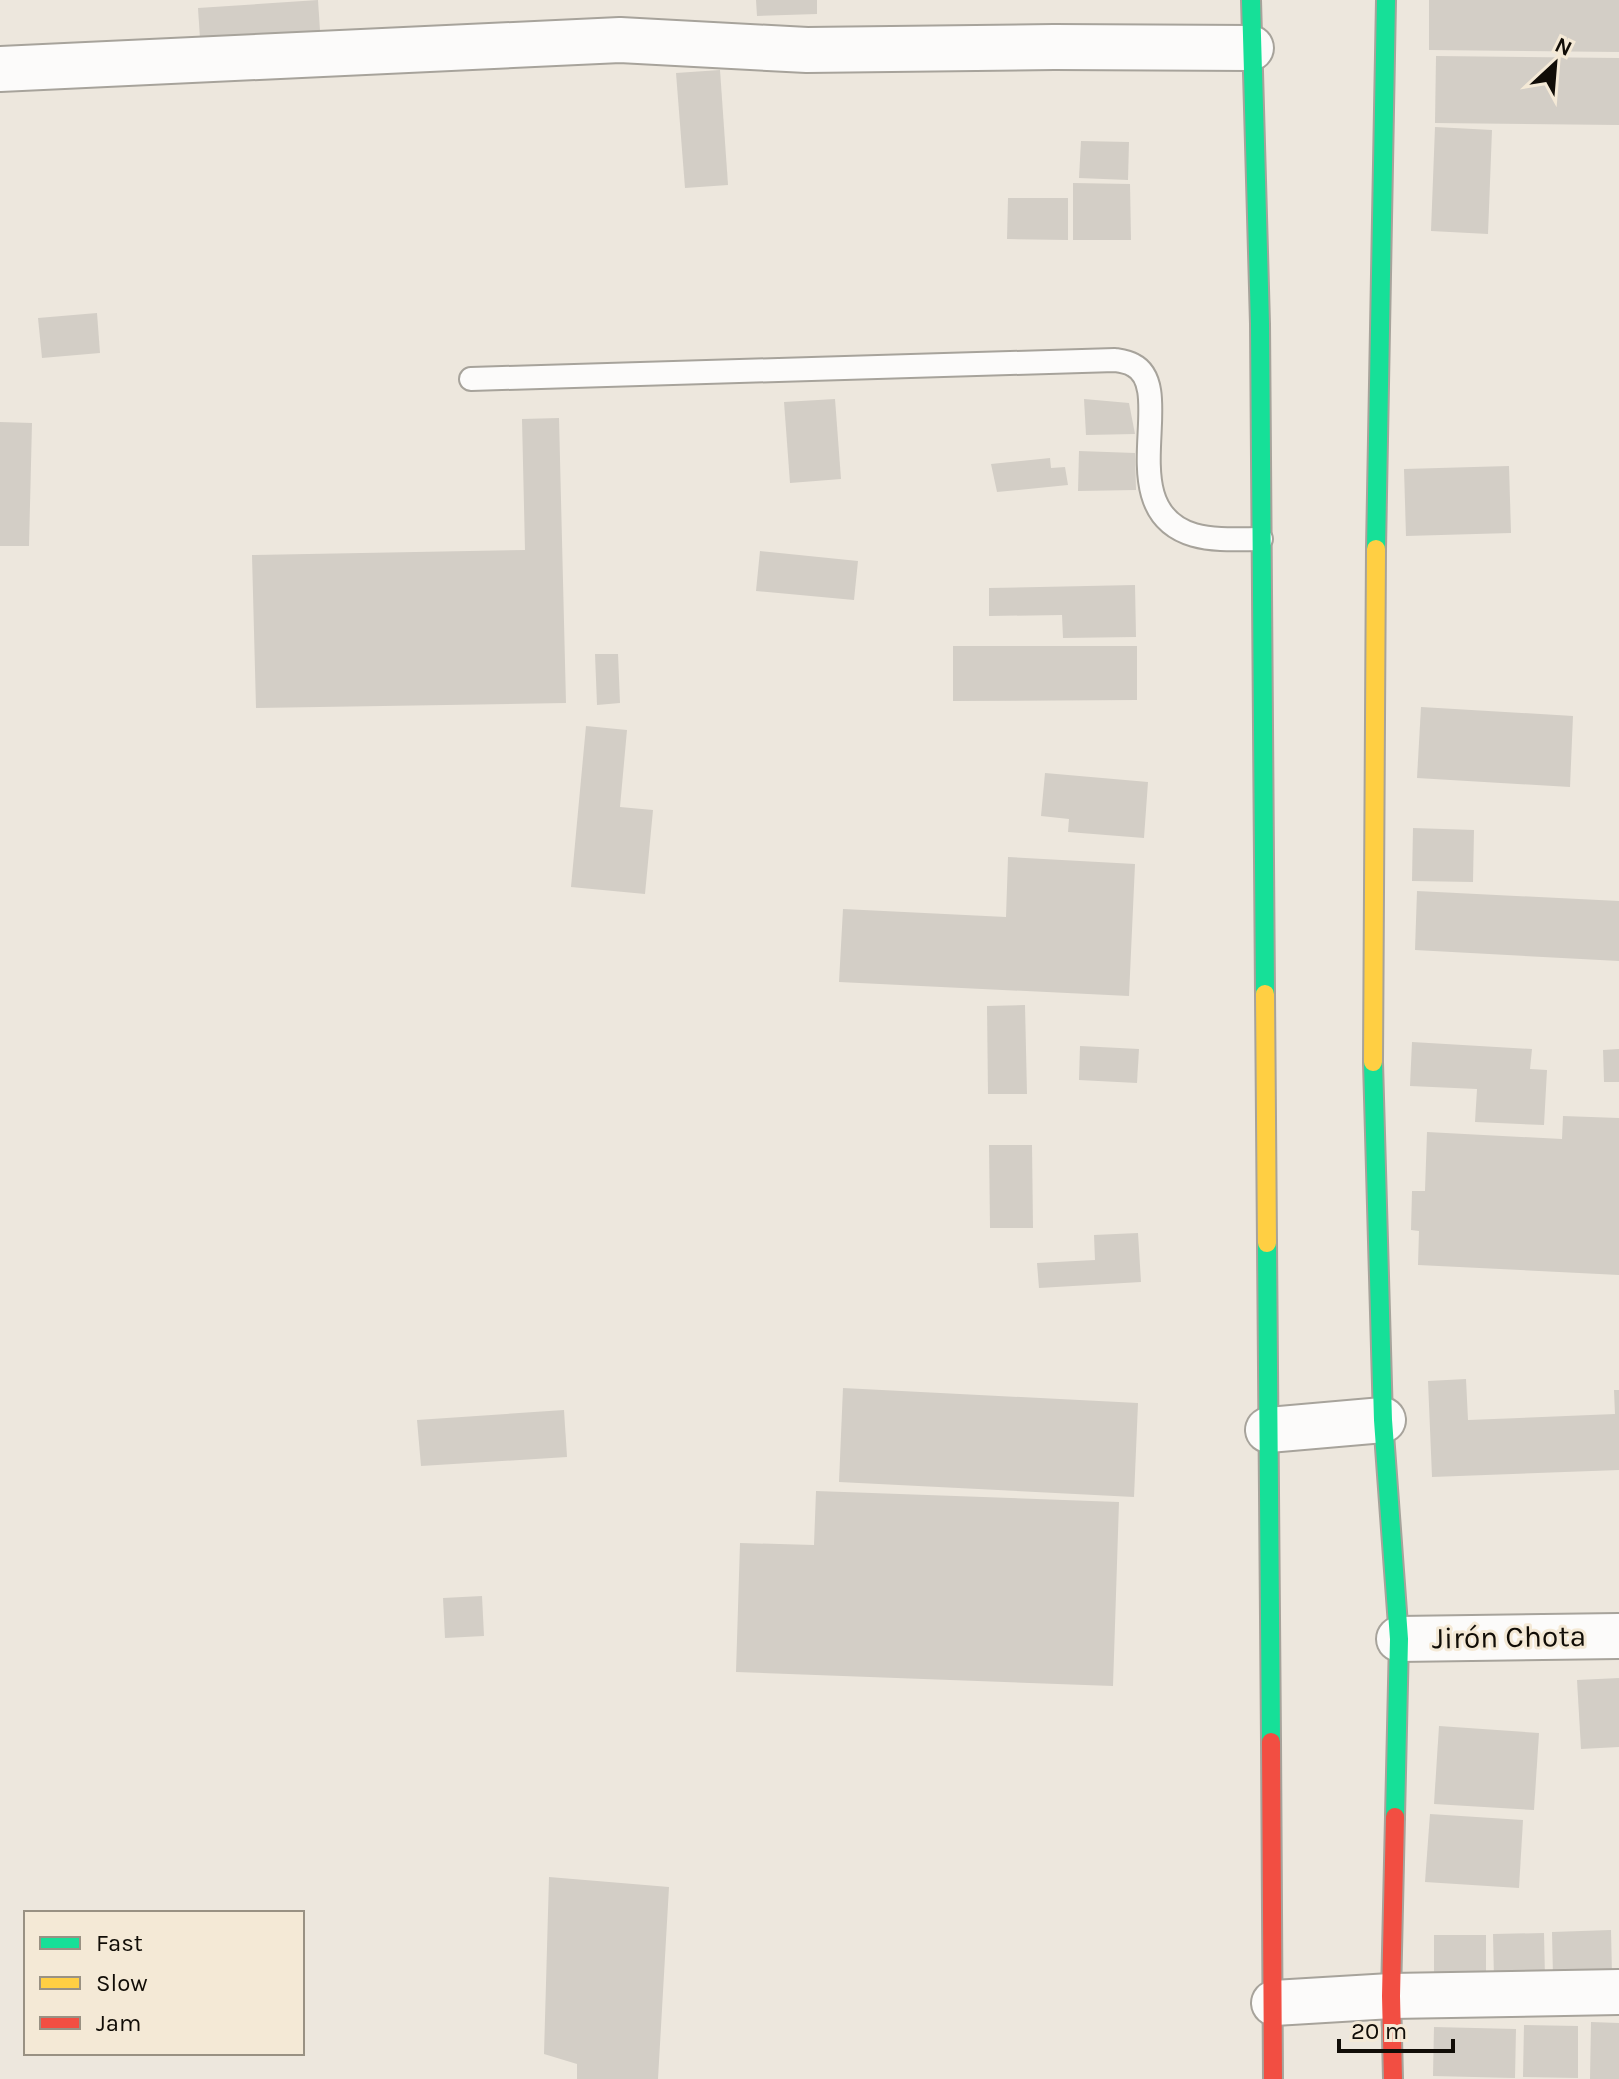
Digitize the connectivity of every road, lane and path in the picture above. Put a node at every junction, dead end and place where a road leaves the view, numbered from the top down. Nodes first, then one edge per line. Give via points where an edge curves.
1 (1251, 0) edge
2 (1386, 0) edge
3 (1251, 48) junction
4 (0, 69) edge
5 (471, 379) dead end
6 (1261, 539) junction
7 (1383, 1420) junction
8 (1268, 1430) junction
9 (1619, 1636) edge
10 (1399, 1639) junction
11 (1619, 1992) edge
12 (1391, 1996) junction
13 (1274, 2003) junction
14 (1273, 2079) edge
15 (1393, 2079) edge

1 - 3 main road
2 - 7 main road via 1372,1018
3 - 4 street via 807,50 620,40
3 - 6 main road
5 - 6 lane via 1115,360 1135,365 1144,375 1150,490 1157,509 1175,527 1195,535
6 - 8 main road
7 - 8 street
7 - 10 main road
8 - 13 main road
9 - 10 street, Jirón Chota
10 - 12 main road
11 - 12 street
12 - 13 street
12 - 15 main road
13 - 14 main road

